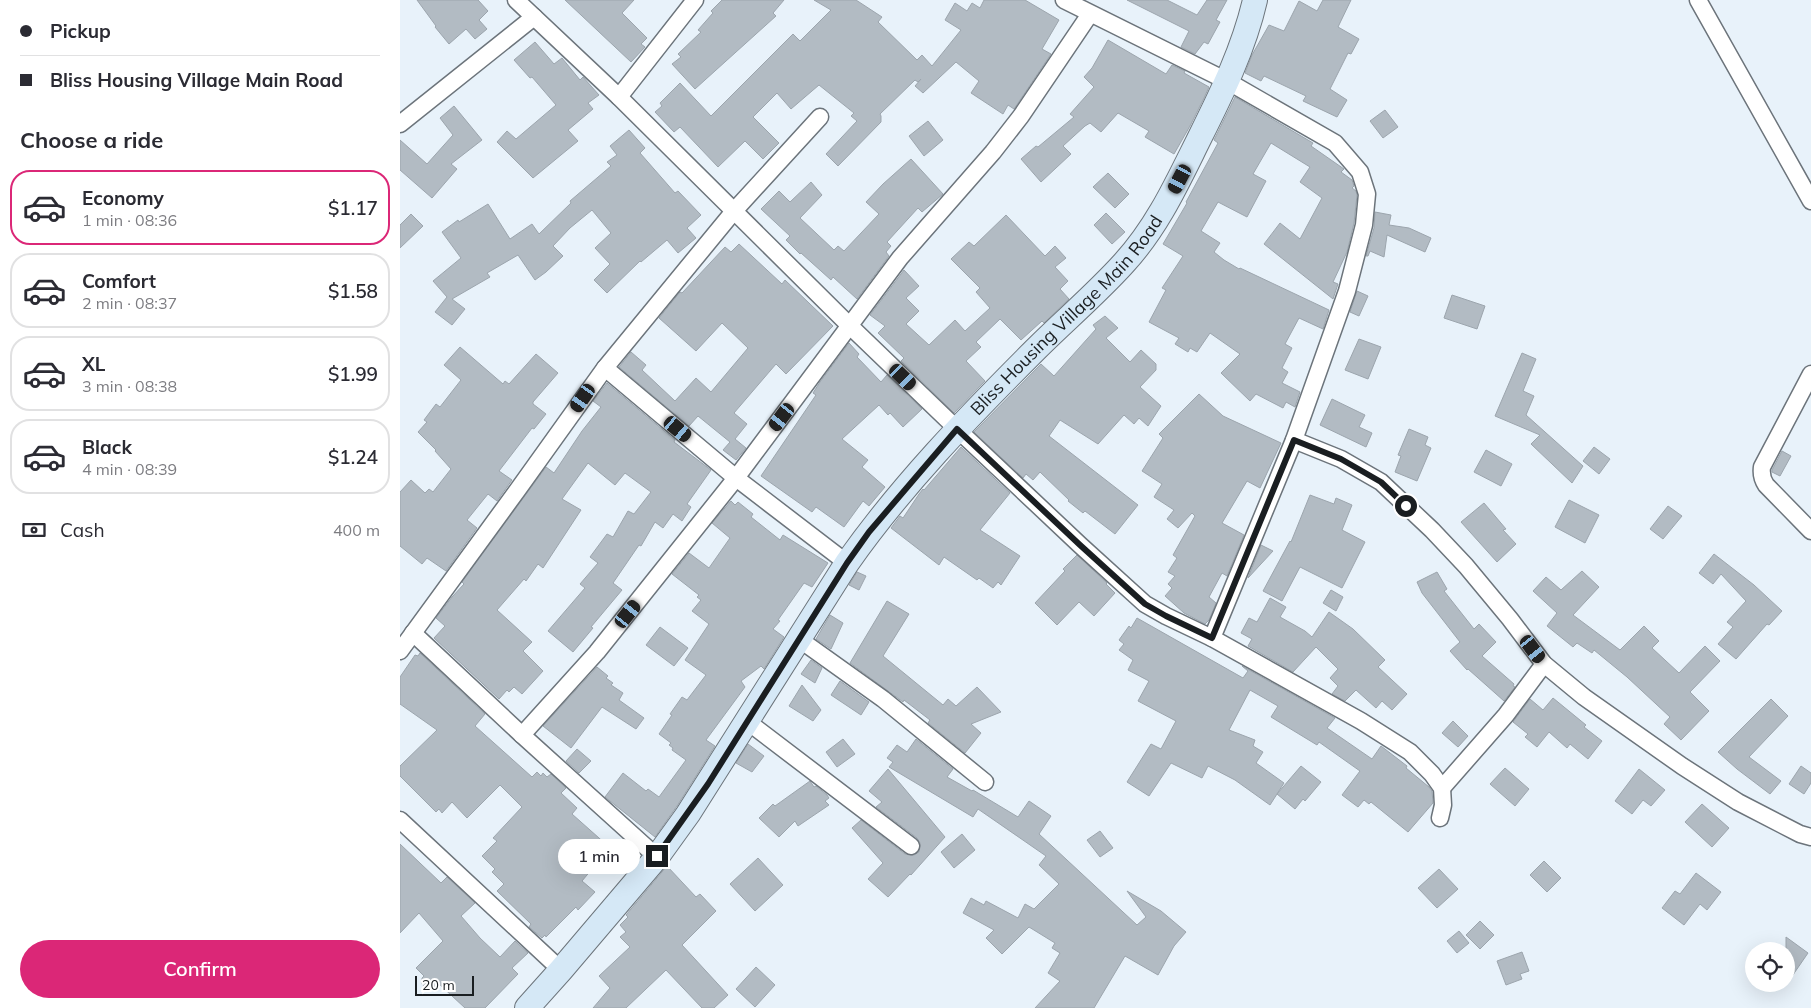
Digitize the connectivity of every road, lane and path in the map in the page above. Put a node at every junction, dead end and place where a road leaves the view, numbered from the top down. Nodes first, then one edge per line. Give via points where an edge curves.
1 (516, 0) edge
2 (696, 0) edge
3 (1064, 0) edge
4 (1254, 0) edge
5 (1698, 0) edge
6 (1090, 14) junction
7 (534, 17) junction
8 (1227, 81) junction
9 (619, 97) junction
10 (820, 117) dead end
11 (400, 124) edge
12 (1811, 201) edge
13 (734, 211) junction
14 (850, 326) junction
15 (605, 368) junction
16 (1811, 374) edge
17 (957, 429) junction
18 (1294, 440) junction
19 (736, 478) junction
20 (1811, 531) edge
21 (847, 563) junction
22 (413, 633) junction
23 (1212, 638) junction
24 (799, 639) junction
25 (400, 651) edge
26 (1544, 664) junction
27 (748, 722) junction
28 (522, 735) junction
29 (985, 782) dead end
30 (1442, 788) junction
31 (1440, 818) dead end
32 (400, 820) edge
33 (1811, 837) edge
34 (911, 846) dead end
35 (657, 856) junction
36 (561, 970) junction
37 (526, 1008) edge

1 - 7 street
2 - 9 street
3 - 6 street
4 - 8 street, Bliss Housing Village Main Road
5 - 12 street
6 - 8 street
6 - 14 street via 993,152 900,258
7 - 9 street
7 - 11 street
8 - 17 street, Bliss Housing Village Main Road via 1158,219 1125,262
8 - 18 street via 1335,143 1360,172 1367,194 1364,225 1347,291
9 - 13 street
10 - 13 street
13 - 14 street
13 - 15 street
14 - 17 street
14 - 19 street
15 - 19 street
15 - 22 street
16 - 20 street via 1762,472 1766,485
17 - 21 street, Bliss Housing Village Main Road via 869,532
17 - 23 street via 1145,604
18 - 23 street
18 - 26 street via 1341,459 1381,482 1466,566
19 - 21 street
19 - 28 street via 597,652
21 - 24 street, Bliss Housing Village Main Road
22 - 25 street
22 - 28 street
23 - 30 street via 1410,752
24 - 27 street, Bliss Housing Village Main Road
24 - 29 street via 883,699
26 - 30 street via 1506,715
26 - 33 street via 1584,697 1682,766 1738,802
27 - 34 street
27 - 35 street, Bliss Housing Village Main Road
28 - 35 street
30 - 31 street
32 - 36 street
35 - 36 street, Bliss Housing Village Main Road
36 - 37 street, Bliss Housing Village Main Road

